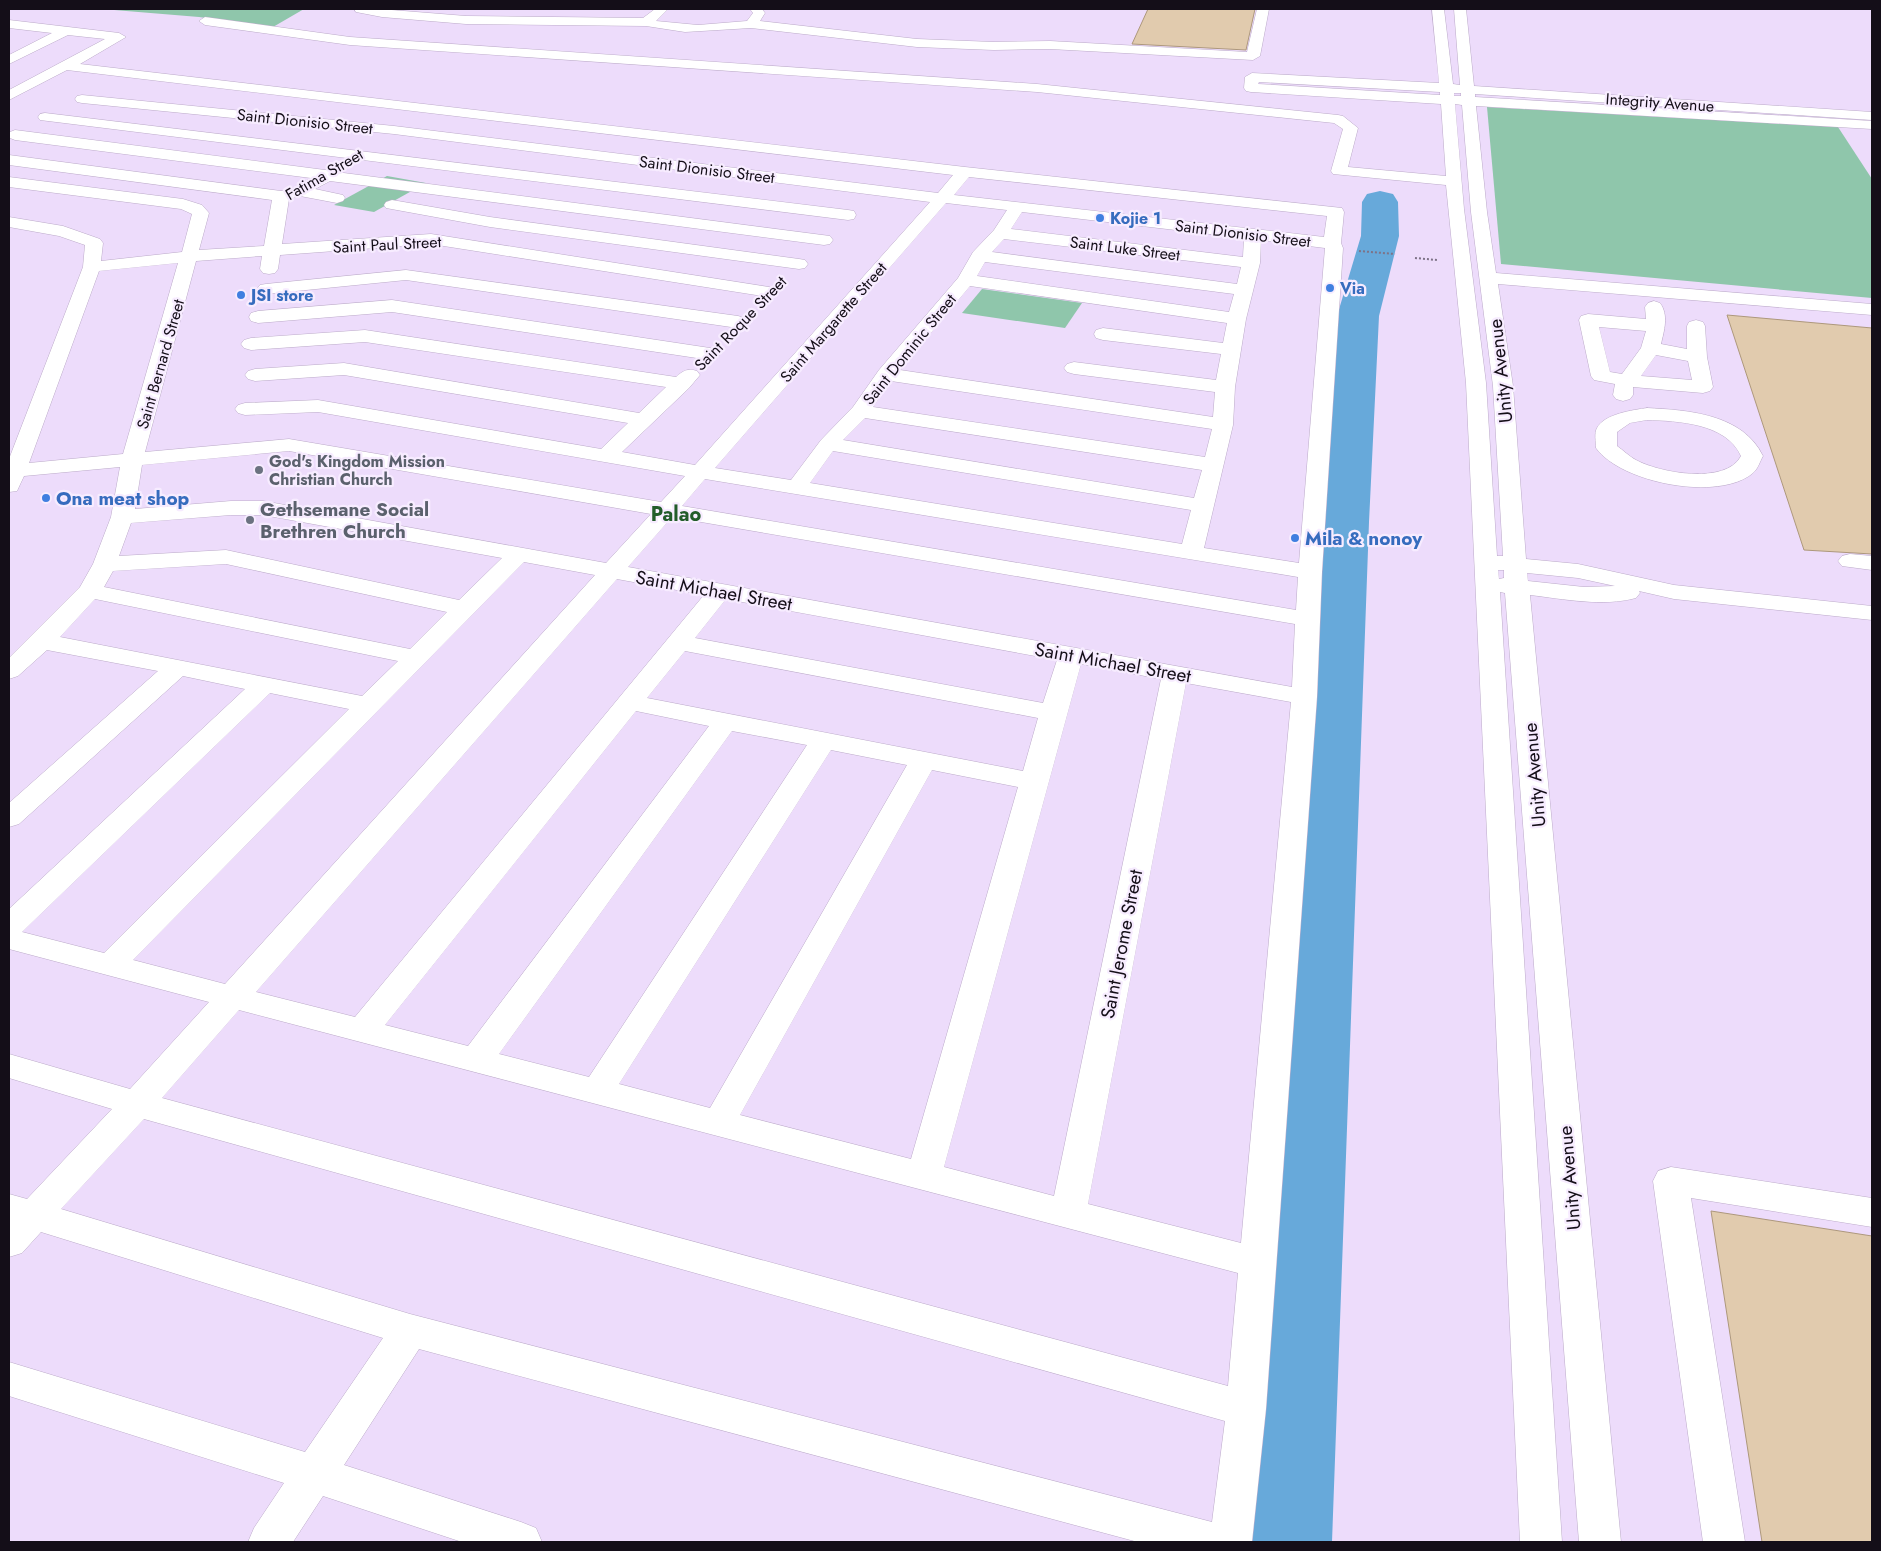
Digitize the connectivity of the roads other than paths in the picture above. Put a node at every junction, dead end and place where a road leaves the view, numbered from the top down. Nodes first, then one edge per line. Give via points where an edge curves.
1 (360, 9) edge
2 (663, 9) edge
3 (756, 9) edge
4 (1263, 9) edge
5 (1438, 9) edge
6 (1460, 9) edge
7 (205, 21) dead end
8 (646, 22) junction
9 (751, 24) junction
10 (10, 25) edge
11 (66, 31) junction
12 (9, 60) edge
13 (66, 66) junction
14 (124, 73) junction
15 (1458, 95) junction
16 (9, 96) edge
17 (82, 99) junction
18 (428, 109) junction
19 (1872, 116) edge
20 (45, 117) junction
21 (1847, 124) junction
22 (1872, 126) edge
23 (394, 130) junction
24 (12, 136) edge
25 (1872, 140) edge
26 (357, 156) junction
27 (9, 160) edge
28 (965, 172) junction
29 (326, 176) junction
30 (1454, 181) junction
31 (9, 182) edge
32 (872, 190) junction
33 (300, 191) junction
34 (281, 196) junction
35 (337, 198) dead end
36 (942, 198) junction
37 (392, 204) dead end
38 (1017, 207) junction
39 (848, 216) junction
40 (1457, 217) junction
41 (9, 222) edge
42 (1000, 232) junction
43 (1253, 234) junction
44 (824, 240) junction
45 (1332, 243) junction
46 (272, 251) junction
47 (190, 256) junction
48 (980, 256) junction
49 (1445, 260) road end
50 (1251, 263) junction
51 (799, 264) junction
52 (92, 267) junction
53 (1490, 278) junction
54 (966, 280) junction
55 (266, 289) junction
56 (1244, 290) junction
57 (1654, 291) junction
58 (769, 292) junction
59 (1872, 309) edge
60 (258, 317) junction
61 (1236, 319) junction
62 (1656, 326) junction
63 (1696, 326) dead end
64 (1103, 334) dead end
65 (724, 338) junction
66 (251, 344) junction
67 (1651, 348) junction
68 (1232, 350) junction
69 (1697, 357) junction
70 (1074, 368) dead end
71 (886, 374) junction
72 (255, 375) junction
73 (1628, 381) junction
74 (682, 384) junction
75 (1225, 387) junction
76 (245, 409) junction
77 (860, 411) junction
78 (1624, 418) junction
79 (645, 420) junction
80 (1223, 425) junction
81 (828, 444) junction
82 (249, 448) junction
83 (607, 455) junction
84 (132, 460) junction
85 (1214, 465) junction
86 (700, 472) junction
87 (11, 476) edge
88 (796, 488) junction
89 (1204, 506) junction
90 (667, 509) junction
91 (122, 517) junction
92 (1191, 552) junction
93 (518, 555) junction
94 (105, 564) junction
95 (612, 572) junction
96 (1310, 572) junction
97 (1485, 572) junction
98 (1517, 576) junction
99 (90, 591) junction
100 (720, 591) junction
101 (463, 608) junction
102 (1872, 613) edge
103 (1307, 619) junction
104 (42, 641) junction
105 (677, 642) junction
106 (1071, 655) junction
107 (415, 657) junction
108 (177, 668) junction
109 (9, 671) edge
110 (1174, 674) junction
111 (264, 685) junction
112 (1304, 697) junction
113 (628, 702) junction
114 (368, 705) junction
115 (1053, 713) junction
116 (726, 721) junction
117 (823, 741) junction
118 (924, 760) junction
119 (1034, 782) junction
120 (9, 818) edge
121 (9, 926) edge
122 (9, 939) edge
123 (110, 965) junction
124 (233, 997) junction
125 (362, 1031) junction
126 (476, 1060) junction
127 (9, 1066) edge
128 (597, 1092) junction
129 (137, 1104) junction
130 (719, 1123) junction
131 (924, 1177) junction
132 (1872, 1212) edge
133 (1068, 1214) junction
134 (17, 1222) edge
135 (1258, 1263) junction
136 (410, 1330) junction
137 (9, 1379) edge
138 (1246, 1409) junction
139 (314, 1474) junction
140 (497, 1539) edge
141 (269, 1542) edge
142 (1212, 1542) edge
143 (1231, 1542) edge
144 (1541, 1542) edge
145 (1600, 1542) edge
146 (1724, 1542) edge

1 - 8 street via 466,20
2 - 8 street
3 - 9 street via 759,13
4 - 9 street via 1253,56 1050,45 917,43
5 - 15 street, Unity Avenue
6 - 15 street, Unity Avenue
7 - 30 street via 350,41 1037,88 1338,119 1351,128 1339,171
8 - 9 street via 678,28
10 - 11 street
11 - 12 street
11 - 13 street via 119,37
13 - 14 street
13 - 16 street
14 - 17 street
14 - 18 street
15 - 15 street via 1252,77 1251,88
15 - 19 street, Integrity Avenue
15 - 21 street, Integrity Avenue
15 - 30 street, Unity Avenue
15 - 53 street, Unity Avenue
17 - 20 street
17 - 23 street, Saint Dionisio Street
18 - 23 street, Fatima Street
18 - 28 street
20 - 24 street
20 - 26 street
21 - 22 street, Integrity Avenue
21 - 25 street via 1858,139
23 - 26 street, Fatima Street
23 - 32 street, Saint Dionisio Street
24 - 29 street
26 - 29 street, Fatima Street
26 - 39 street
27 - 34 street
28 - 36 street, Saint Margarette Street
28 - 45 street via 1336,212
29 - 33 street, Fatima Street
29 - 44 street
30 - 40 street, Unity Avenue
31 - 47 street, Saint Bernard Street via 196,208 201,218
32 - 36 street, Saint Dionisio Street
32 - 39 street, Saint Roque Street
33 - 34 street, Fatima Street
33 - 35 street
34 - 46 street, Fatima Street
36 - 38 street, Saint Dionisio Street
36 - 86 street, Saint Margarette Street
37 - 51 street via 490,222
38 - 42 street, Saint Dominic Street
38 - 43 street, Saint Dionisio Street
39 - 44 street, Saint Roque Street
40 - 49 street via 1444,221
40 - 97 street, Unity Avenue via 1476,383
41 - 52 street via 56,230 94,243
42 - 48 street, Saint Dominic Street
42 - 50 street, Saint Luke Street
43 - 45 street, Saint Dionisio Street
43 - 50 street
44 - 51 street, Saint Roque Street
45 - 96 street
46 - 47 street, Saint Paul Street
46 - 55 street, Fatima Street
46 - 58 street, Saint Paul Street via 431,239
47 - 52 street, Saint Paul Street
47 - 84 street, Saint Bernard Street
48 - 54 street, Saint Dominic Street
48 - 56 street
50 - 56 street
51 - 58 street, Saint Roque Street
52 - 87 street
53 - 57 street
53 - 98 street, Unity Avenue via 1503,386
54 - 61 street
54 - 71 street, Saint Dominic Street
55 - 60 street, Fatima Street
55 - 65 street via 406,275
56 - 61 street
57 - 59 street
57 - 62 street
58 - 65 street, Saint Roque Street
60 - 65 street via 392,306
60 - 66 street, Fatima Street
61 - 68 street
62 - 67 street
62 - 73 street via 1588,320 1601,376
63 - 69 street
64 - 68 street
65 - 74 street, Saint Roque Street
66 - 72 street, Fatima Street
66 - 74 street via 366,336
67 - 69 street
67 - 73 street
68 - 75 street
69 - 73 street via 1703,387
70 - 75 street
71 - 77 street, Saint Dominic Street
71 - 80 street
72 - 76 street, Fatima Street
72 - 79 street via 344,369
73 - 78 street via 1623,387
74 - 79 street, Saint Roque Street
75 - 80 street
76 - 82 street, Fatima Street
76 - 83 street via 318,406
77 - 81 street, Saint Dominic Street
77 - 85 street
78 - 78 street via 1606,430 1607,448 1629,465 1674,479 1704,481 1730,477 1746,468 1752,456 1745,443 1728,430 1703,421 1647,414
79 - 83 street, Saint Roque Street
80 - 85 street
81 - 88 street, Saint Dominic Street
81 - 89 street
82 - 84 street
82 - 90 street via 289,445
83 - 86 street
84 - 87 street
84 - 91 street, Saint Bernard Street
85 - 89 street
86 - 88 street
86 - 90 street, Saint Margarette Street
88 - 92 street
89 - 92 street
90 - 95 street, Saint Margarette Street
90 - 103 street
91 - 93 street, Saint Michael Street via 263,508
91 - 94 street, Saint Bernard Street
92 - 96 street
93 - 95 street, Saint Michael Street
93 - 101 street
94 - 99 street, Saint Bernard Street
94 - 101 street via 226,557
95 - 100 street, Saint Michael Street
95 - 124 street, Saint Margarette Street
96 - 103 street
97 - 98 street
97 - 144 street, Unity Avenue
98 - 102 street via 1584,594 1674,592
98 - 145 street, Unity Avenue
99 - 104 street, Saint Bernard Street
99 - 107 street
100 - 105 street
100 - 106 street, Saint Michael Street
101 - 107 street
103 - 112 street
104 - 108 street
104 - 109 street, Saint Bernard Street
105 - 113 street
105 - 115 street
106 - 110 street, Saint Michael Street
106 - 115 street
107 - 114 street
108 - 111 street
108 - 120 street
110 - 112 street, Saint Michael Street
110 - 133 street, Saint Jerome Street
111 - 114 street
111 - 121 street
112 - 135 street
113 - 116 street
113 - 125 street
114 - 123 street
115 - 119 street
116 - 117 street
116 - 126 street
117 - 118 street
117 - 128 street
118 - 119 street
118 - 130 street
119 - 131 street
122 - 123 street
123 - 124 street
124 - 125 street
124 - 129 street, Saint Margarette Street
125 - 126 street
126 - 128 street
127 - 129 street
128 - 130 street
129 - 134 street, Saint Margarette Street
129 - 138 street
130 - 131 street
131 - 133 street
132 - 146 street via 1671,1181
133 - 135 street
134 - 136 street
135 - 138 street
136 - 139 street
136 - 142 street
137 - 139 street
138 - 143 street
139 - 140 street
139 - 141 street

